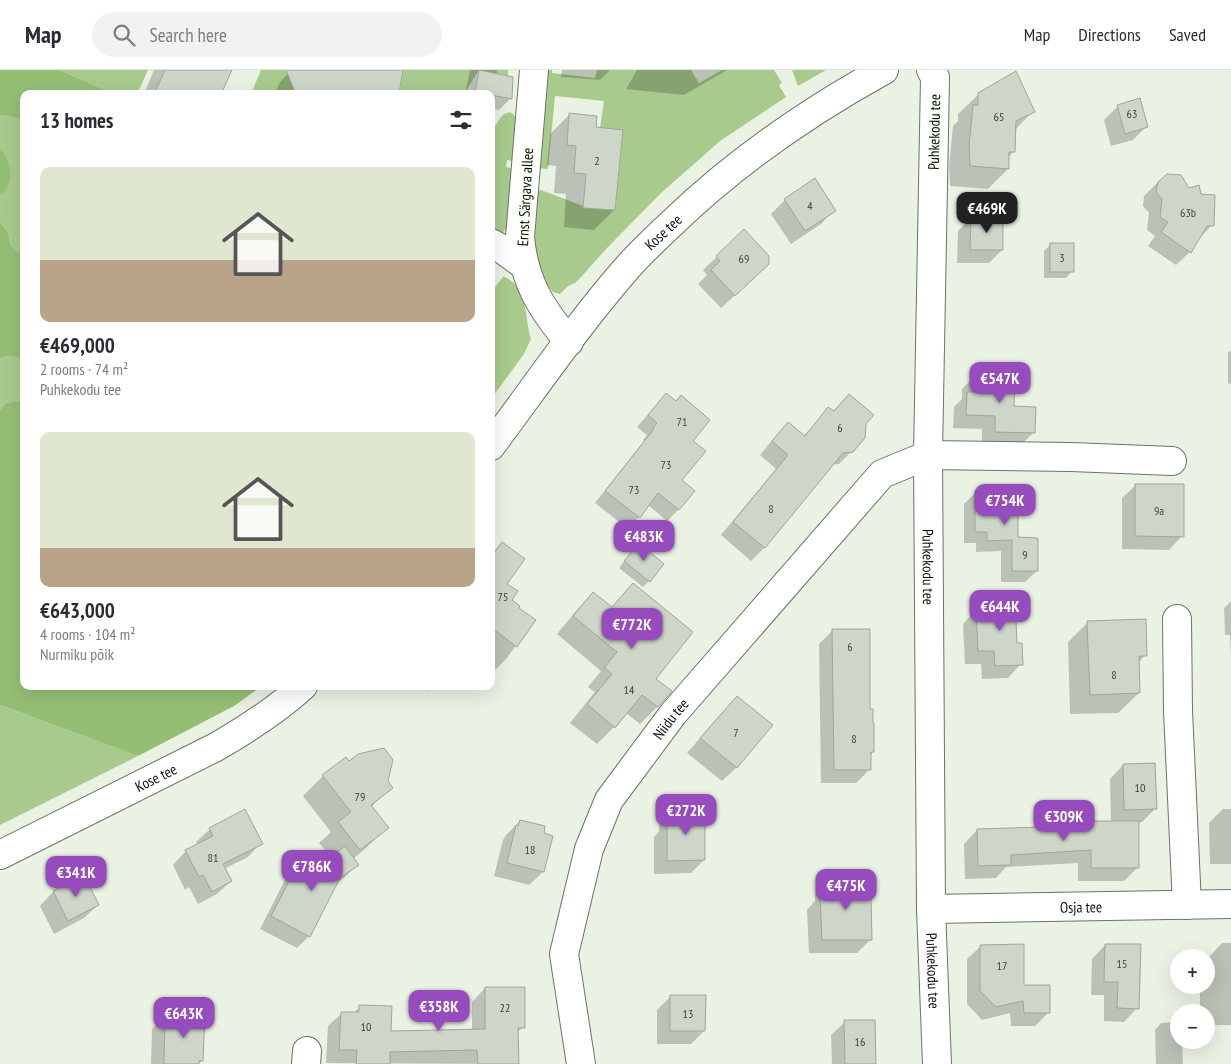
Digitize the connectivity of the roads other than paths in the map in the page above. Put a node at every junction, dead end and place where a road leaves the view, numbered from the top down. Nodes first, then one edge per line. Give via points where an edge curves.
1 (534, 70) edge
2 (884, 70) edge
3 (931, 70) edge
4 (495, 245) edge
5 (525, 266) junction
6 (569, 342) junction
7 (495, 441) edge
8 (928, 454) junction
9 (1172, 461) dead end
10 (1177, 619) dead end
11 (299, 690) edge
12 (0, 855) edge
13 (1231, 904) edge
14 (1188, 905) junction
15 (931, 909) junction
16 (580, 1064) edge
17 (937, 1064) edge

1 - 5 street, Ernst Särgava allee via 520,237
2 - 6 street, Kose tee via 791,126 706,191 628,267
3 - 8 street, Puhkekodu tee via 935,77
4 - 5 street
5 - 6 street, Ernst Särgava allee via 542,308
6 - 7 street, Kose tee
8 - 9 street
8 - 15 street, Puhkekodu tee
8 - 16 street, Niidu tee via 882,474 673,714 609,800 589,849 564,954
10 - 14 street via 1178,711
11 - 12 street, Kose tee via 268,715 216,746
13 - 14 street, Osja tee
14 - 15 street, Osja tee
15 - 17 street, Puhkekodu tee

